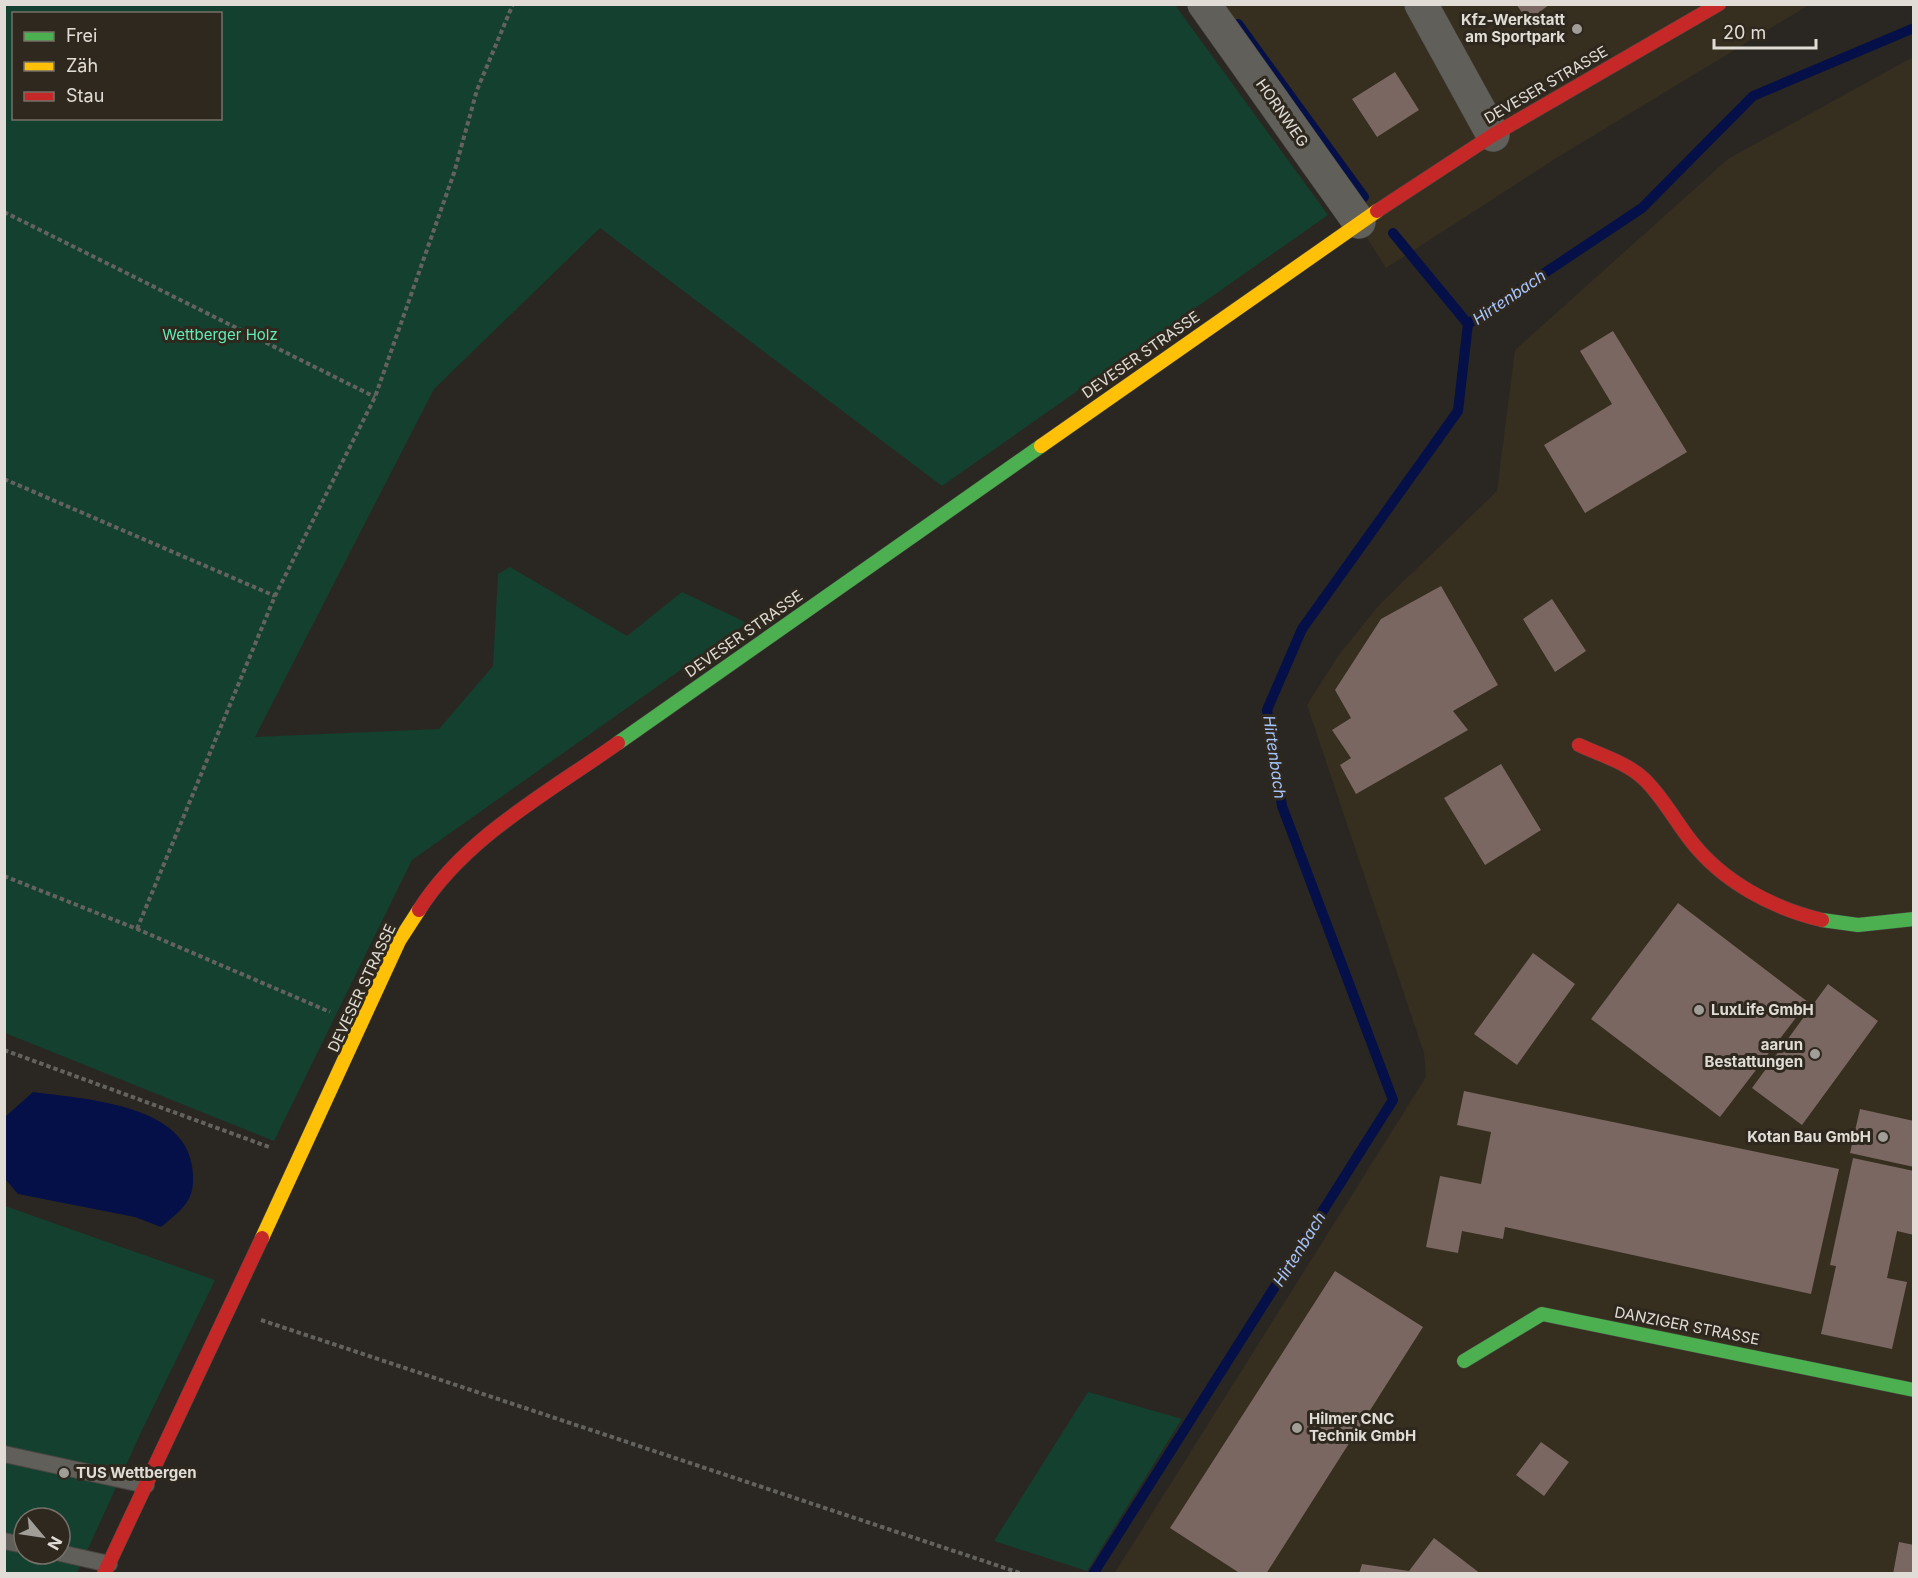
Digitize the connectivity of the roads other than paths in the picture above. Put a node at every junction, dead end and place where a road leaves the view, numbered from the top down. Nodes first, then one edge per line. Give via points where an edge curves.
1 (1204, 4) edge
2 (1421, 4) edge
3 (1719, 4) edge
4 (1493, 135) junction
5 (1359, 222) junction
6 (1579, 745) dead end
7 (1914, 919) edge
8 (1464, 1361) dead end
9 (1914, 1390) edge
10 (4, 1454) edge
11 (146, 1485) junction
12 (72, 1557) edge
13 (106, 1569) edge

1 - 5 street, HORNWEG
2 - 4 street
3 - 4 street, DEVESER STRASSE
4 - 5 street, DEVESER STRASSE
5 - 11 street, DEVESER STRASSE via 482,838 428,895 405,932
6 - 7 street via 1643,778 1706,858 1743,890 1789,911 1837,923 1889,925
8 - 9 street, DANZIGER STRASSE via 1542,1314
10 - 11 lane
11 - 13 street, DEVESER STRASSE
12 - 13 lane

